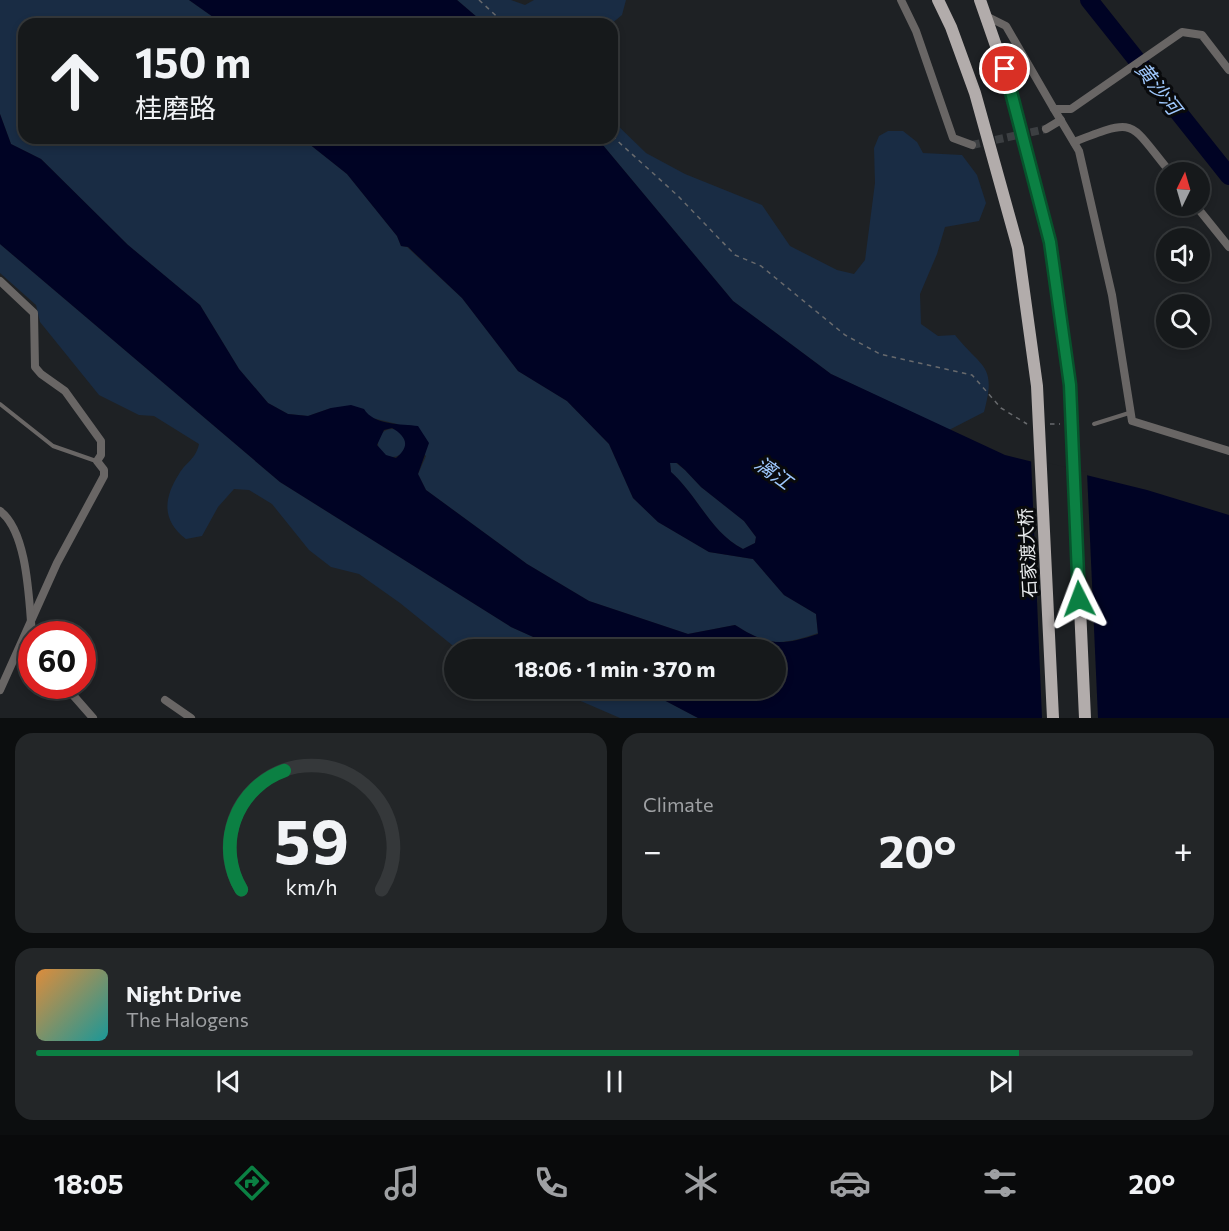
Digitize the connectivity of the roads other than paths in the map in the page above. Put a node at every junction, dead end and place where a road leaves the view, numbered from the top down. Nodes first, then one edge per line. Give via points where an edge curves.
1 (901, 0) edge
2 (938, 0) edge
3 (980, 0) edge
4 (988, 17) junction
5 (1229, 70) edge
6 (1054, 109) junction
7 (1061, 120) junction
8 (1046, 129) tunnel mouth
9 (1074, 142) junction
10 (972, 145) dead end
11 (1162, 162) edge
12 (1204, 216) edge
13 (1229, 248) edge
14 (0, 281) edge
15 (0, 404) edge
16 (1129, 413) junction
17 (1094, 424) dead end
18 (1229, 450) edge
19 (97, 461) junction
20 (0, 511) edge
21 (31, 621) joint
22 (18, 650) edge
23 (0, 690) edge
24 (76, 699) edge
25 (165, 700) dead end
26 (93, 718) edge
27 (191, 718) edge
28 (1053, 718) edge
29 (1085, 718) edge

1 - 10 street via 916,30 953,138
2 - 28 main road, 石家渡大桥 via 975,93 1018,248 1037,386
3 - 4 main road
4 - 6 street via 1006,26
4 - 29 main road via 1050,242 1070,385
5 - 6 street via 1203,34 1182,32 1071,109
6 - 7 street
7 - 8 street
7 - 9 street
9 - 11 street via 1114,126 1127,125
9 - 16 street via 1112,295
12 - 13 street
14 - 19 street via 34,314 35,367 65,391 101,441
15 - 19 lane via 53,446
16 - 17 lane
16 - 18 street via 1131,421
19 - 21 street via 104,476
20 - 21 street via 12,525 27,573
22 - 23 street
24 - 26 street
25 - 27 street

